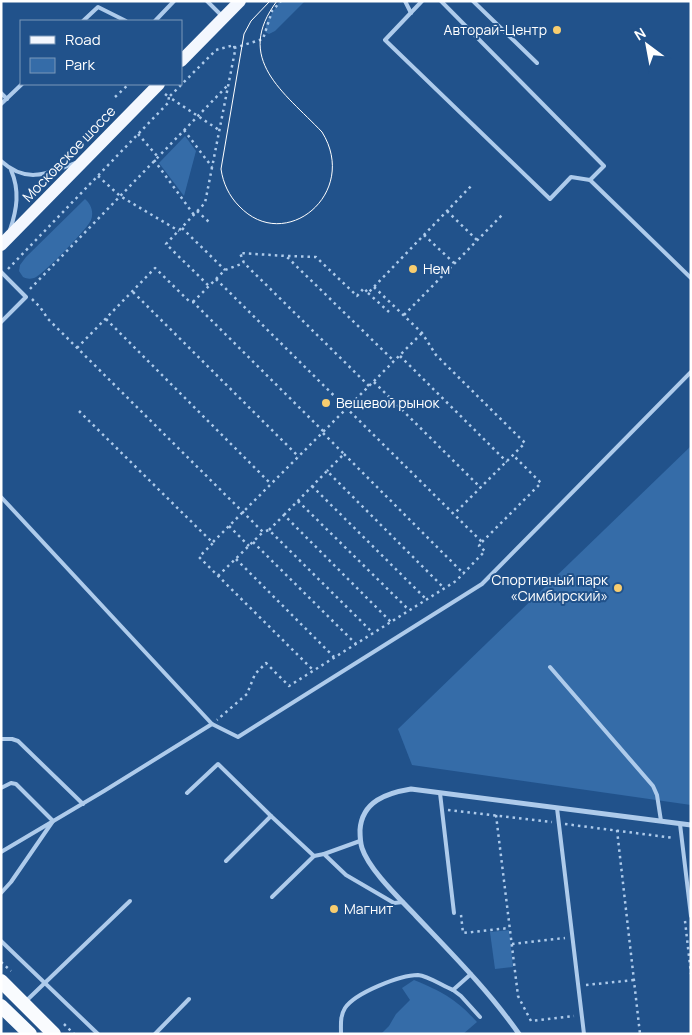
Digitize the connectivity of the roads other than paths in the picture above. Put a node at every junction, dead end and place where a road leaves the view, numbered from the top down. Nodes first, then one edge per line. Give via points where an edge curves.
1 (174, 1) edge
2 (207, 1) edge
3 (240, 1) edge
4 (405, 1) edge
5 (422, 1) edge
6 (441, 1) edge
7 (473, 1) edge
8 (411, 13) junction
9 (224, 18) junction
10 (84, 20) edge
11 (124, 20) edge
12 (156, 20) edge
13 (182, 60) edge
14 (537, 63) dead end
15 (21, 85) edge
16 (158, 85) edge
17 (1, 93) edge
18 (7, 99) junction
19 (1, 104) edge
20 (87, 158) junction
21 (1, 161) edge
22 (11, 170) junction
23 (590, 180) junction
24 (4, 242) edge
25 (2, 274) edge
26 (691, 278) edge
27 (1, 322) edge
28 (691, 372) edge
29 (1, 498) edge
30 (550, 667) dead end
31 (212, 724) junction
32 (1, 740) edge
33 (1, 788) edge
34 (187, 793) dead end
35 (440, 793) junction
36 (83, 804) junction
37 (557, 808) junction
38 (271, 816) junction
39 (53, 821) junction
40 (661, 821) junction
41 (680, 824) junction
42 (691, 825) edge
43 (360, 841) junction
44 (1, 852) edge
45 (324, 854) junction
46 (314, 856) junction
47 (226, 861) dead end
48 (1, 894) edge
49 (272, 897) dead end
50 (130, 901) dead end
51 (403, 902) junction
52 (454, 913) dead end
53 (691, 916) edge
54 (1, 941) edge
55 (471, 974) junction
56 (1, 981) edge
57 (44, 983) junction
58 (453, 990) junction
59 (189, 999) dead end
60 (24, 1003) junction
61 (1, 1006) edge
62 (480, 1017) dead end
63 (30, 1034) edge
64 (54, 1034) edge
65 (98, 1034) edge
66 (155, 1034) edge
67 (341, 1034) edge
68 (519, 1034) edge
69 (584, 1034) edge

1 - 12 lane
2 - 9 lane
3 - 9 main road
4 - 8 lane
5 - 8 lane
6 - 23 lane via 604,166
7 - 14 lane
8 - 23 lane via 385,40 550,199 571,177
9 - 13 main road
10 - 11 lane via 98,7
15 - 18 lane
16 - 20 main road, Московское шоссе
17 - 18 lane
18 - 19 lane
20 - 22 lane via 41,175
20 - 24 main road, Московское шоссе
21 - 22 lane
22 - 24 lane via 17,198
23 - 26 lane
25 - 27 lane via 26,297
28 - 31 lane via 482,584 238,737
29 - 31 lane
30 - 40 lane via 653,786
31 - 36 lane
32 - 36 lane via 12,738 18,741
33 - 39 lane via 11,782 16,784
34 - 38 lane via 218,764
35 - 37 street
35 - 43 street via 411,789 384,795 364,813 360,823
35 - 52 lane
36 - 39 lane
37 - 40 street
37 - 69 lane
38 - 46 lane
38 - 47 lane
39 - 44 lane
39 - 48 lane
40 - 41 street
41 - 42 street
41 - 53 lane
43 - 45 lane
43 - 51 street via 367,858
45 - 46 lane
45 - 51 lane via 346,875 394,903
46 - 49 lane
50 - 57 lane
51 - 55 street
54 - 57 lane
55 - 58 lane
55 - 68 street via 496,1001
56 - 60 highway
57 - 60 lane
57 - 65 lane
58 - 62 lane
58 - 67 lane via 419,975 385,983 359,996 346,1007 340,1018
59 - 66 lane
60 - 64 highway
61 - 63 highway

